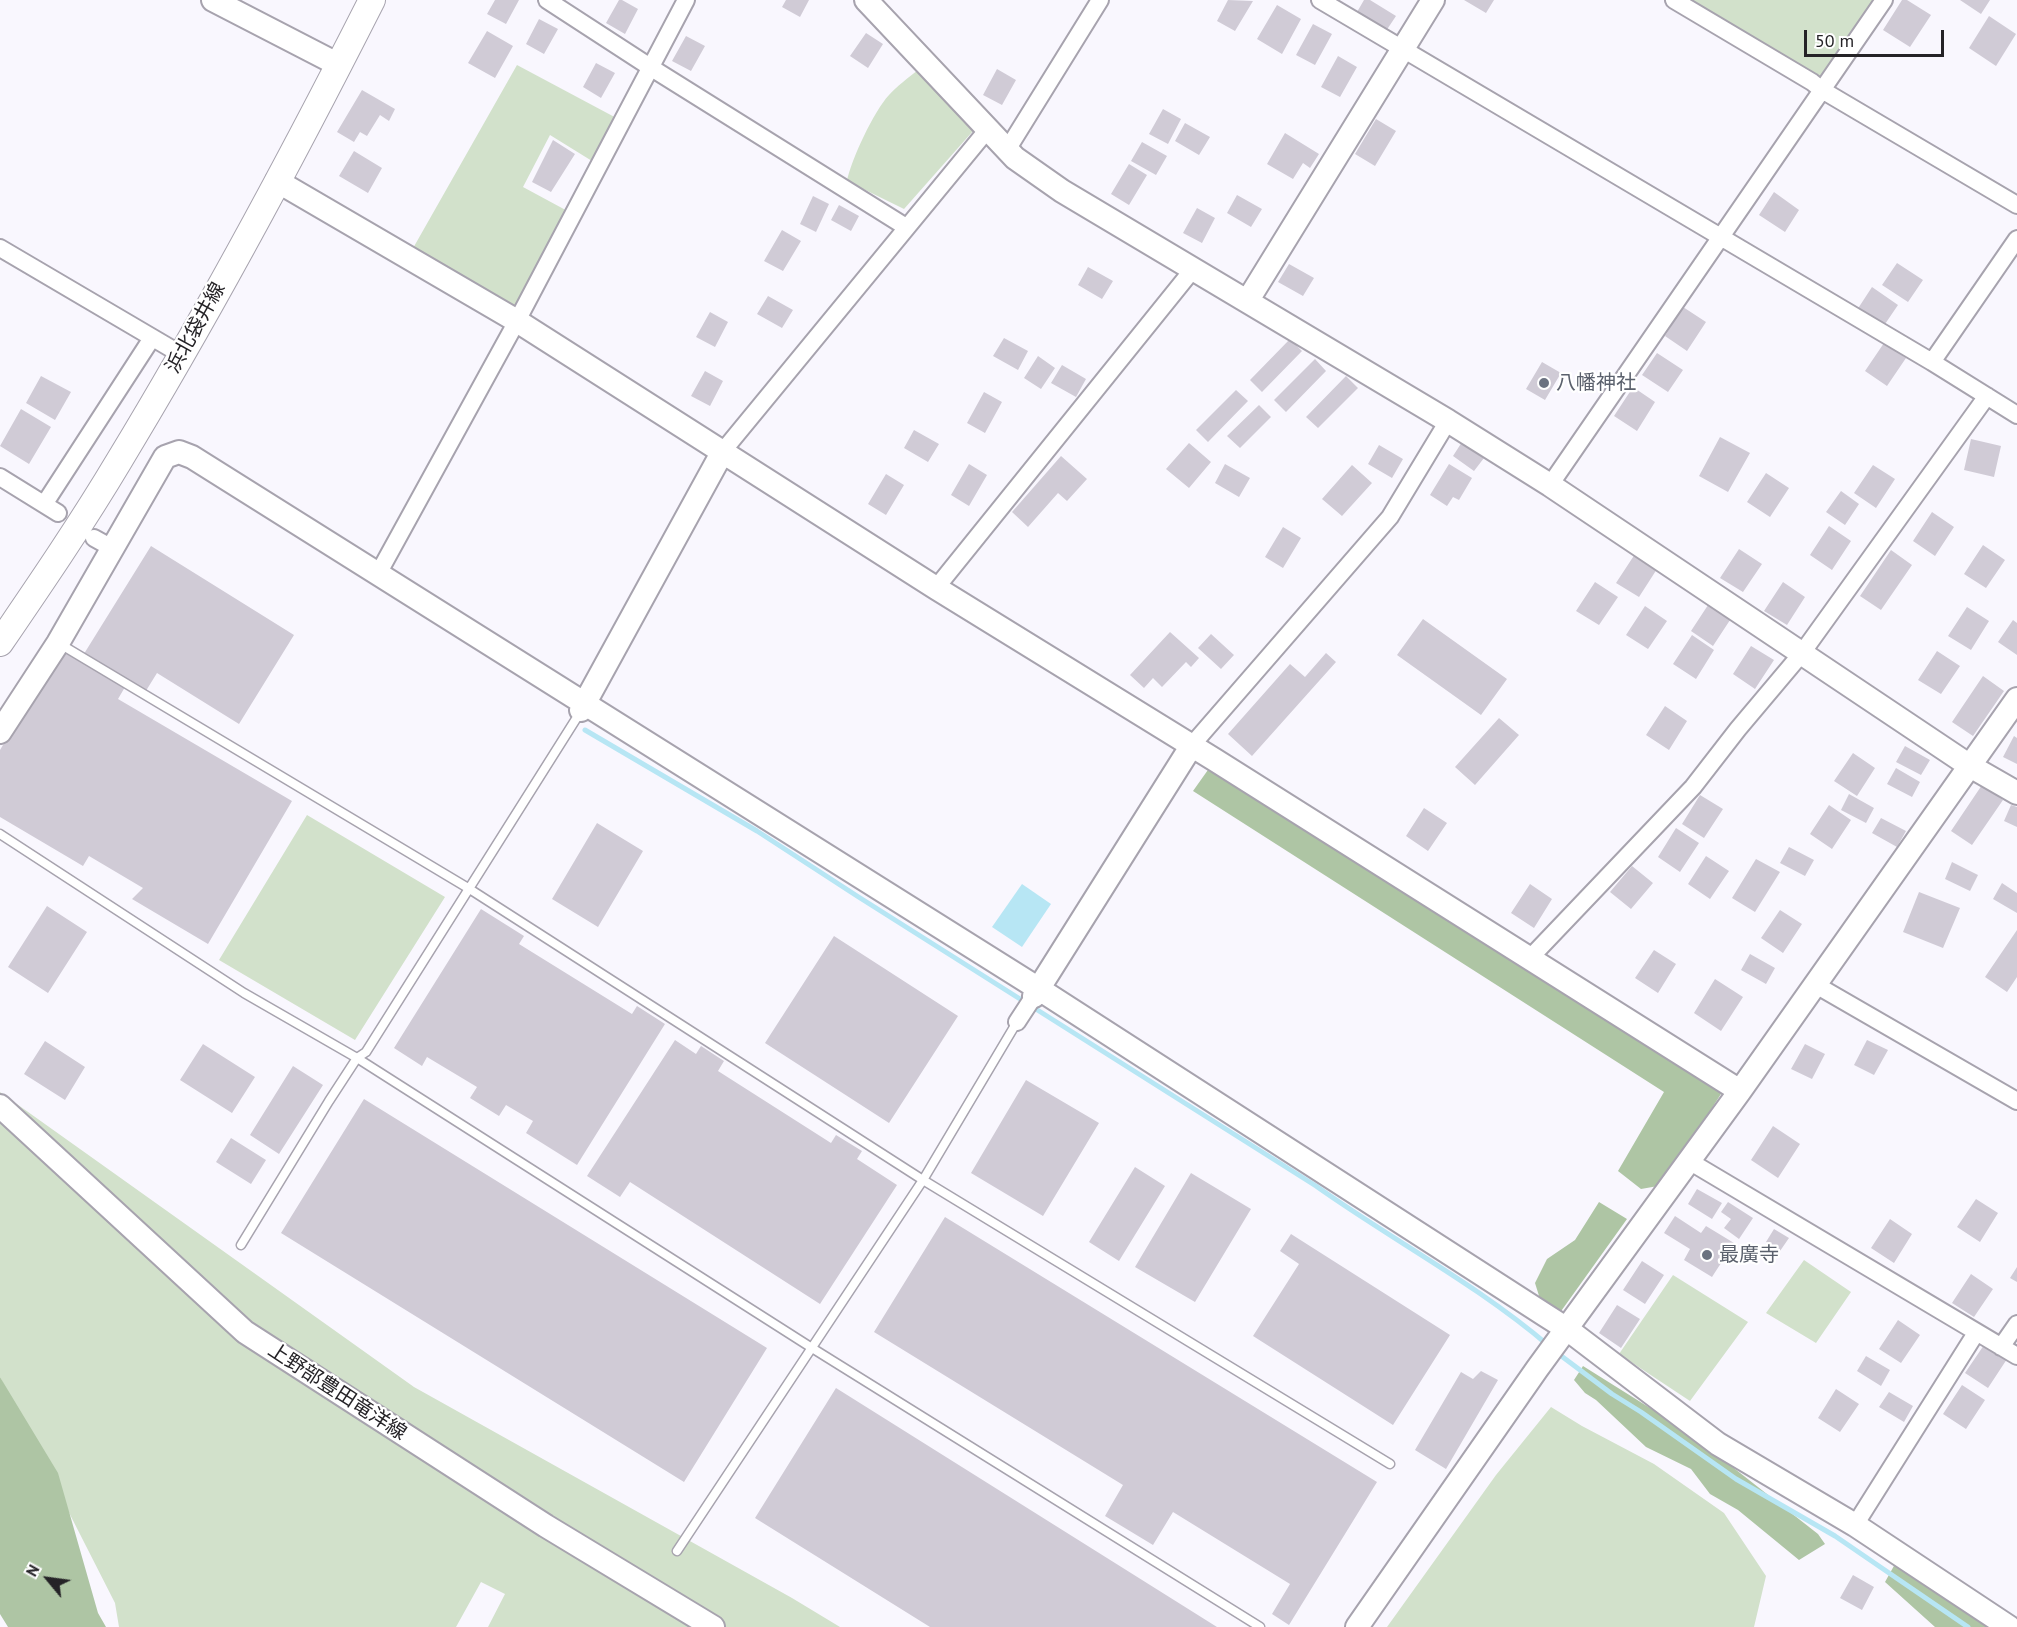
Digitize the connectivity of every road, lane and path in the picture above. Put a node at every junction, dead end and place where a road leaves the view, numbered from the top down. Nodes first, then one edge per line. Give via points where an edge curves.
1 (213, 0) edge
2 (372, 0) edge
3 (548, 0) edge
4 (686, 0) edge
5 (866, 0) edge
6 (1100, 0) edge
7 (1320, 0) edge
8 (1433, 0) edge
9 (1674, 0) edge
10 (1884, 0) edge
11 (1403, 49) junction
12 (339, 65) junction
13 (650, 67) junction
14 (1822, 90) junction
15 (988, 129) junction
16 (1007, 150) junction
17 (277, 182) junction
18 (2017, 205) edge
19 (906, 227) junction
20 (1720, 237) junction
21 (2017, 239) edge
22 (0, 248) edge
23 (1194, 268) junction
24 (1248, 300) junction
25 (517, 321) junction
26 (152, 338) junction
27 (182, 355) junction
28 (1932, 362) junction
29 (1987, 396) junction
30 (2017, 415) edge
31 (1449, 421) junction
32 (723, 451) junction
33 (0, 477) edge
34 (1550, 485) junction
35 (378, 573) junction
36 (936, 588) junction
37 (0, 643) edge
38 (58, 643) junction
39 (1802, 653) junction
40 (2017, 699) edge
41 (583, 707) junction
42 (0, 732) edge
43 (1192, 745) junction
44 (1970, 766) junction
45 (2017, 793) edge
46 (0, 834) edge
47 (468, 888) junction
48 (1530, 958) junction
49 (1816, 985) junction
50 (1036, 992) junction
51 (1017, 1022) joint
52 (357, 1058) junction
53 (1740, 1091) junction
54 (2017, 1101) edge
55 (0, 1106) edge
56 (1689, 1161) junction
57 (923, 1180) junction
58 (241, 1245) dead end
59 (2017, 1324) edge
60 (1563, 1333) junction
61 (1976, 1333) junction
62 (2001, 1347) junction
63 (812, 1348) junction
64 (2017, 1356) edge
65 (1390, 1464) dead end
66 (1855, 1525) junction
67 (677, 1551) dead end
68 (713, 1627) edge
69 (1260, 1627) edge
70 (1357, 1627) edge
71 (2009, 1627) edge

1 - 12 street
2 - 12 main road, 浜北袋井線
3 - 13 street
4 - 13 street
5 - 15 street
6 - 16 street
7 - 11 street
8 - 11 street
9 - 14 street
10 - 14 street
11 - 20 street
11 - 24 street
12 - 17 main road, 浜北袋井線
13 - 19 street
13 - 25 street
14 - 18 street
14 - 20 street
15 - 16 street
15 - 19 street
16 - 23 street via 1062,190
17 - 25 street
17 - 27 main road, 浜北袋井線
19 - 32 street
20 - 28 street
20 - 34 street
21 - 28 street
22 - 26 street
23 - 24 street
23 - 36 street
24 - 31 street
25 - 32 street
25 - 35 street
26 - 27 street
26 - 33 street via 51,508
27 - 37 main road, 浜北袋井線 via 70,540
28 - 29 street
29 - 30 street
29 - 39 street
31 - 34 street
31 - 43 street via 1390,517
32 - 36 street
32 - 41 street
34 - 39 street
35 - 38 street via 179,452 165,457 103,543
35 - 41 street
36 - 43 street
38 - 42 street
38 - 47 lane
39 - 44 street
39 - 48 street via 1693,787
40 - 44 street
41 - 47 lane
41 - 50 street
43 - 48 street
43 - 50 street
44 - 45 street
44 - 49 street
46 - 52 lane via 244,993
47 - 52 lane via 366,1052
47 - 57 lane
48 - 53 street
49 - 53 street
49 - 54 street
50 - 51 street
50 - 60 street
51 - 57 lane
52 - 58 lane
52 - 63 lane
53 - 56 street
55 - 68 street, 上野部豊田竜洋線 via 245,1332 546,1527
56 - 60 street
56 - 61 street
57 - 63 lane
57 - 65 lane
59 - 62 street
60 - 66 street via 1718,1444
60 - 70 street
61 - 62 street
61 - 66 street
62 - 64 street
63 - 67 lane
63 - 69 lane
66 - 71 street

